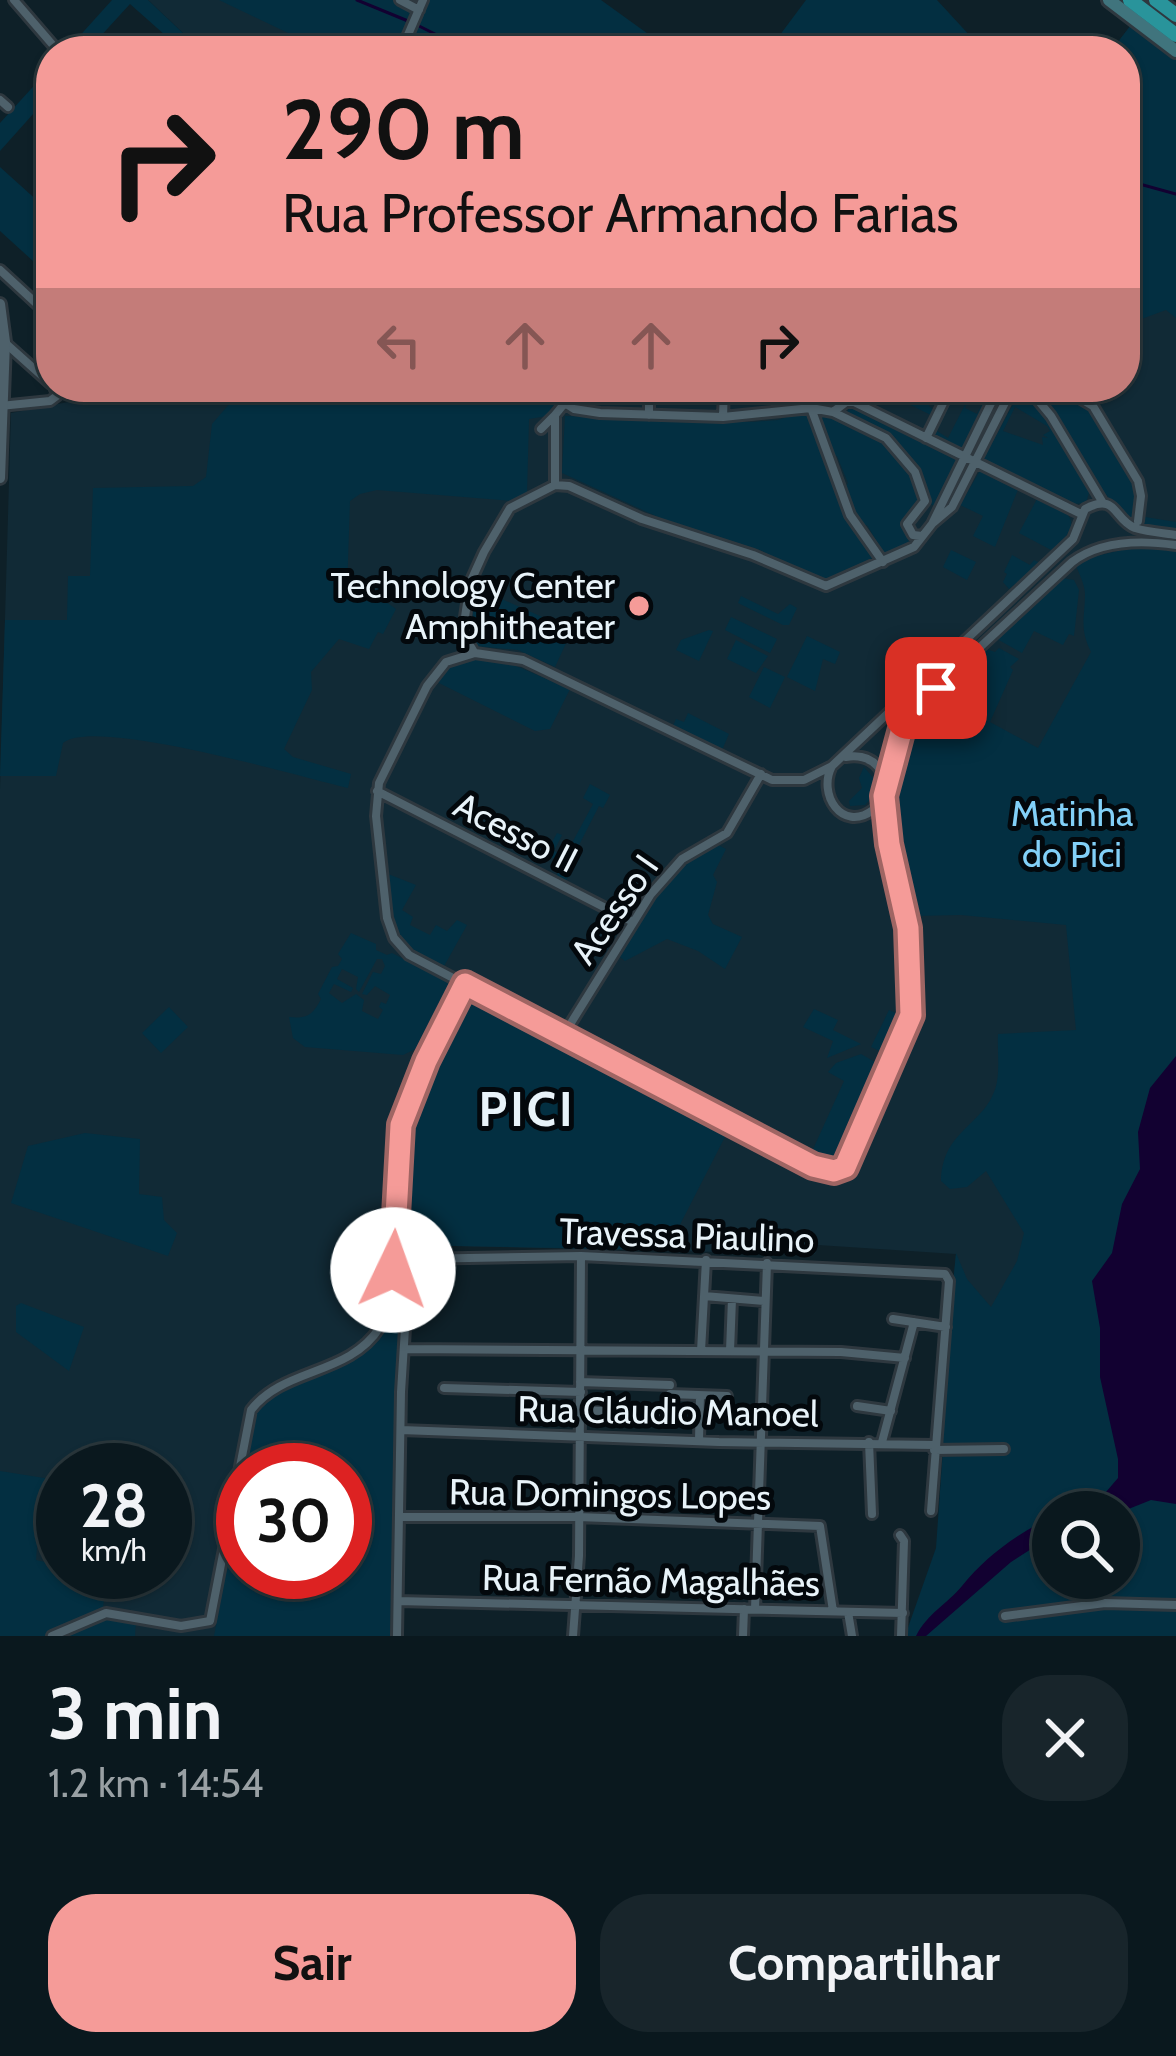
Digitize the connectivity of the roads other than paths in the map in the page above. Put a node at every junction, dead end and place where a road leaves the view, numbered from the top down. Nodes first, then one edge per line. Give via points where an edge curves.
1 (14, 0) edge
2 (400, 0) edge
3 (1108, 0) edge
4 (1130, 0) edge
5 (1156, 0) edge
6 (420, 8) edge
7 (1176, 15) edge
8 (1176, 35) edge
9 (45, 36) edge
10 (409, 36) edge
11 (1176, 51) edge
12 (0, 270) edge
13 (36, 302) edge
14 (0, 304) edge
15 (2, 340) edge
16 (1, 371) edge
17 (36, 371) edge
18 (37, 402) edge
19 (561, 402) edge
20 (649, 402) edge
21 (723, 402) edge
22 (944, 402) edge
23 (993, 402) edge
24 (1004, 402) edge
25 (1040, 402) edge
26 (1086, 402) edge
27 (564, 404) junction
28 (2, 406) edge
29 (811, 409) junction
30 (833, 412) junction
31 (556, 415) junction
32 (649, 415) junction
33 (722, 417) junction
34 (541, 429) dead end
35 (926, 438) junction
36 (970, 460) junction
37 (0, 474) edge
38 (555, 485) junction
39 (1103, 503) junction
40 (919, 509) junction
41 (1081, 514) junction
42 (1123, 518) junction
43 (1138, 521) dead end
44 (932, 524) junction
45 (1078, 528) junction
46 (1176, 535) edge
47 (923, 536) junction
48 (1176, 545) edge
49 (1113, 547) junction
50 (1100, 550) junction
51 (883, 562) junction
52 (1028, 582) junction
53 (1039, 592) junction
54 (465, 629) junction
55 (475, 653) junction
56 (449, 660) junction
57 (836, 763) junction
58 (761, 774) junction
59 (377, 791) junction
60 (885, 791) junction
61 (632, 921) junction
62 (465, 984) junction
63 (566, 1031) dead end
64 (581, 1256) junction
65 (706, 1260) junction
66 (767, 1263) junction
67 (704, 1296) junction
68 (732, 1299) junction
69 (765, 1301) junction
70 (893, 1319) dead end
71 (914, 1322) junction
72 (946, 1327) junction
73 (578, 1348) junction
74 (405, 1349) junction
75 (701, 1351) junction
76 (730, 1351) junction
77 (763, 1352) junction
78 (905, 1358) junction
79 (580, 1387) junction
80 (445, 1388) dead end
81 (700, 1396) junction
82 (728, 1396) dead end
83 (857, 1406) dead end
84 (581, 1410) junction
85 (891, 1411) junction
86 (668, 1414) dead end
87 (401, 1430) junction
88 (581, 1435) junction
89 (699, 1440) junction
90 (869, 1442) junction
91 (882, 1442) junction
92 (758, 1443) junction
93 (934, 1448) junction
94 (1004, 1449) dead end
95 (932, 1511) dead end
96 (872, 1514) dead end
97 (400, 1517) junction
98 (578, 1517) junction
99 (757, 1522) junction
100 (902, 1538) dead end
101 (398, 1600) junction
102 (574, 1604) junction
103 (1176, 1605) edge
104 (749, 1609) junction
105 (833, 1611) junction
106 (848, 1612) junction
107 (903, 1613) junction
108 (1005, 1616) dead end
109 (52, 1636) edge
110 (397, 1636) edge
111 (573, 1636) edge
112 (743, 1636) edge
113 (852, 1636) edge
114 (902, 1636) edge

1 - 9 street
2 - 6 street
3 - 11 main road
4 - 8 highway
5 - 7 highway
6 - 10 street
12 - 13 street
14 - 15 street
15 - 16 street
15 - 17 street
16 - 28 street
18 - 28 street
19 - 27 street
20 - 32 street
21 - 33 street
22 - 35 street
23 - 36 street
24 - 36 street
25 - 39 street
26 - 43 street via 1138,481
27 - 31 street
27 - 32 street
28 - 37 street
29 - 30 street
29 - 33 street
29 - 51 street via 850,515
30 - 35 street via 854,402
30 - 40 street via 899,451 923,487
31 - 34 street
31 - 38 street
32 - 33 street
35 - 36 street
36 - 41 street
36 - 44 street via 950,512
38 - 51 street via 818,585
38 - 54 street via 505,515 470,583
39 - 41 street
39 - 42 street
40 - 44 street
40 - 47 street via 908,524
41 - 45 street
42 - 46 street
42 - 49 street
44 - 47 street
45 - 50 street
45 - 52 street
47 - 51 street
48 - 49 street
49 - 50 street
50 - 53 street via 1080,555
52 - 53 street
52 - 57 street
53 - 60 street via 911,711
54 - 55 street
54 - 56 street
55 - 56 street
55 - 58 street via 523,660
56 - 59 street via 427,686
57 - 58 street via 790,783
57 - 60 street via 867,758 882,771
57 - 60 street via 826,796 841,812 868,814
58 - 61 street, Acesso I via 736,823 670,869
59 - 61 street, Acesso II
59 - 62 street via 390,931 410,955
60 - 62 street via 908,928 911,1015 840,1169 813,1166
61 - 63 street, Acesso I
62 - 109 street via 401,1125 387,1313 346,1360 277,1387 251,1409 210,1621 181,1626 106,1613
64 - 65 street, Travessa Piaulino
64 - 73 street
64 - 74 street, Travessa Piaulino via 420,1259 409,1265
65 - 66 street, Travessa Piaulino
65 - 67 street
66 - 69 street
66 - 72 street, Travessa Piaulino via 945,1274
67 - 68 street
67 - 75 street
68 - 69 street
68 - 76 street
69 - 77 street
70 - 71 street
71 - 72 street
71 - 78 street
72 - 93 street
73 - 74 street
73 - 75 street
73 - 79 street
74 - 87 street
75 - 76 street
76 - 77 street
77 - 78 street
77 - 92 street
78 - 85 street
79 - 80 street
79 - 81 street
79 - 84 street
81 - 82 street
81 - 89 street
83 - 85 street
84 - 86 street
84 - 88 street
85 - 91 street
87 - 88 street, Rua Cláudio Manoel
87 - 97 street
88 - 89 street, Rua Cláudio Manoel
88 - 98 street
89 - 92 street, Rua Cláudio Manoel
90 - 91 street, Rua Cláudio Manoel
90 - 92 street, Rua Cláudio Manoel
90 - 96 street
91 - 93 street, Rua Cláudio Manoel
92 - 99 street
93 - 94 street, Rua Cláudio Manoel
93 - 95 street
97 - 98 street, Rua Domingos Lopes
97 - 101 street
98 - 99 street, Rua Domingos Lopes
98 - 102 street
99 - 104 street
99 - 105 street, Rua Domingos Lopes via 820,1526
100 - 107 street
101 - 102 street, Rua Fernão Magalhães
101 - 110 street
102 - 104 street, Rua Fernão Magalhães
102 - 111 street
103 - 108 street via 1120,1602
104 - 105 street, Rua Fernão Magalhães
104 - 112 street
105 - 106 street, Rua Fernão Magalhães
106 - 107 street, Rua Fernão Magalhães
106 - 113 street
107 - 114 street

